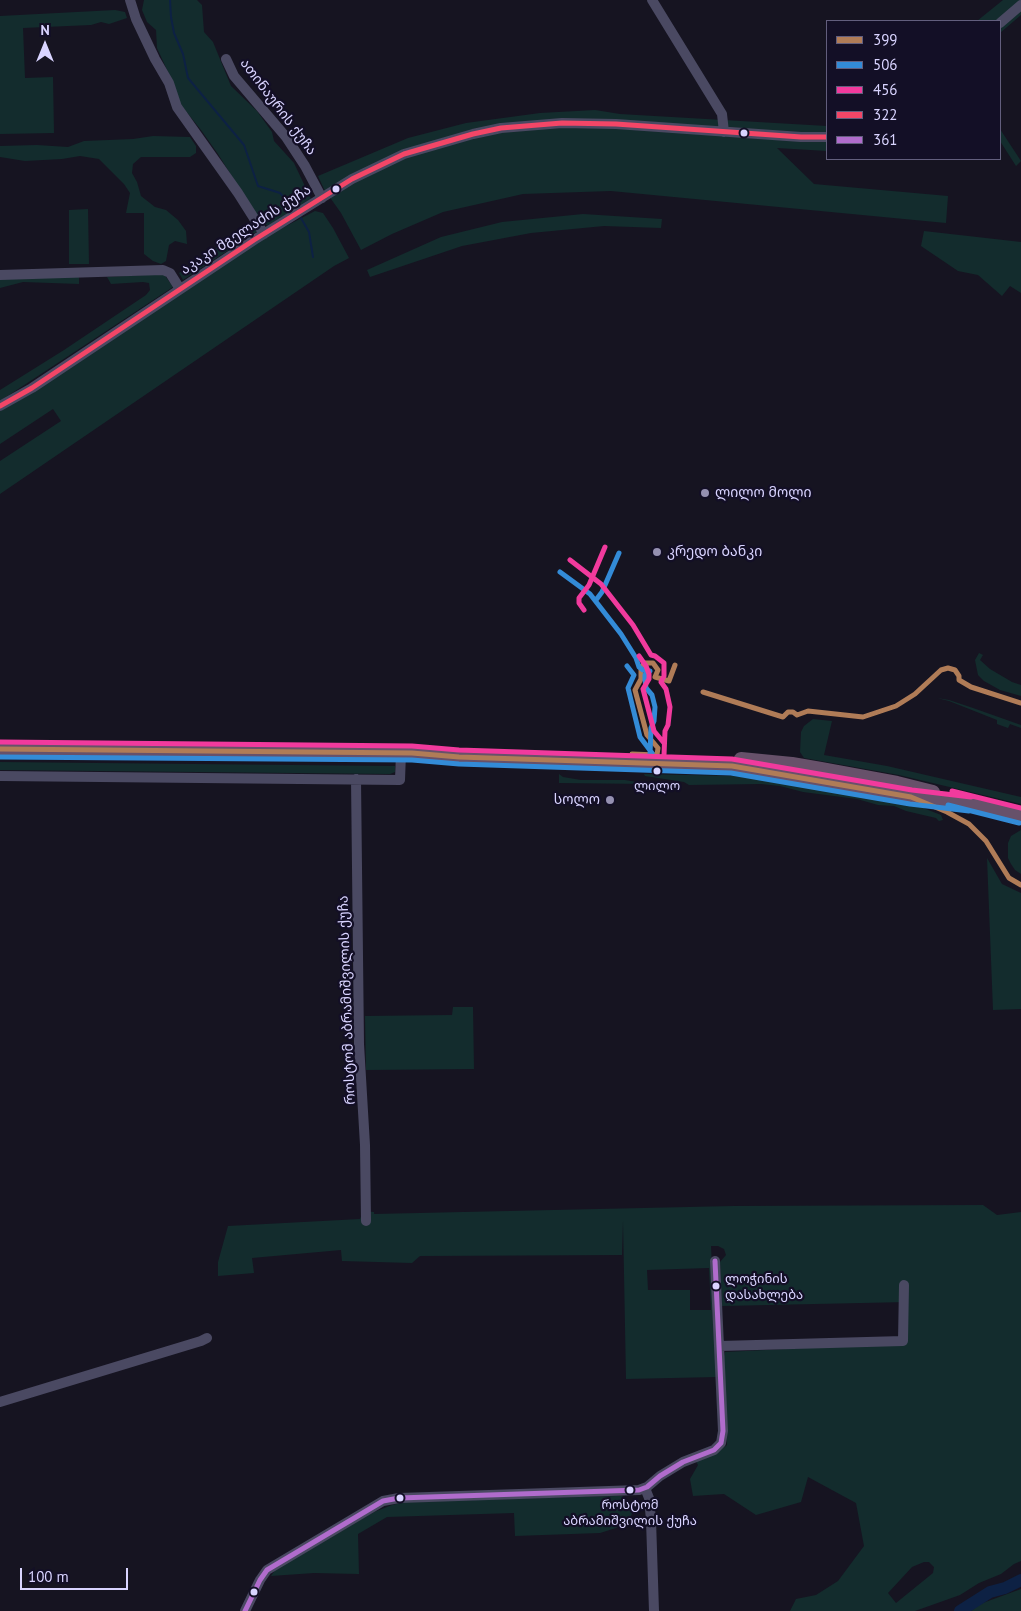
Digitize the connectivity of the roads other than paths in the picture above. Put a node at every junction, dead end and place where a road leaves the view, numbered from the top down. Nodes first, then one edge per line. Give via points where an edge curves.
1 (130, 0) edge
2 (652, 0) edge
3 (1021, 5) edge
4 (1001, 22) edge
5 (226, 59) dead end
6 (724, 132) junction
7 (826, 138) edge
8 (322, 198) junction
9 (264, 234) junction
10 (0, 275) edge
11 (180, 289) junction
12 (0, 406) edge
13 (0, 748) edge
14 (406, 753) junction
15 (0, 776) edge
16 (356, 779) junction
17 (1021, 816) edge
18 (366, 1221) dead end
19 (714, 1261) dead end
20 (904, 1286) dead end
21 (207, 1338) dead end
22 (720, 1346) junction
23 (0, 1402) edge
24 (645, 1488) junction
25 (245, 1611) edge
26 (654, 1611) edge

1 - 9 street via 136,19 169,82 177,107
2 - 6 street via 722,114
3 - 4 street
5 - 8 street, ათინაურის ქუჩა via 234,76 286,137
6 - 7 street, აკაკი მგელაძის ქუჩა
6 - 8 street, აკაკი მგელაძის ქუჩა via 562,123 501,128 404,154 352,178
8 - 9 street, აკაკი მგელაძის ქუჩა
9 - 11 street, აკაკი მგელაძის ქუჩა
10 - 11 street via 163,270 170,273
11 - 12 street, აკაკი მგელაძის ქუჩა
13 - 14 highway
14 - 16 street via 400,780
14 - 17 highway via 527,751 757,760 897,783
15 - 16 street
16 - 18 street, როსტომ აბრამიშვილის ქუჩა via 359,1044 366,1144
19 - 22 street
20 - 22 street via 903,1341
21 - 23 street
22 - 24 street via 721,1443 714,1450 683,1462
24 - 25 street via 383,1501 268,1570
24 - 26 street via 651,1520

